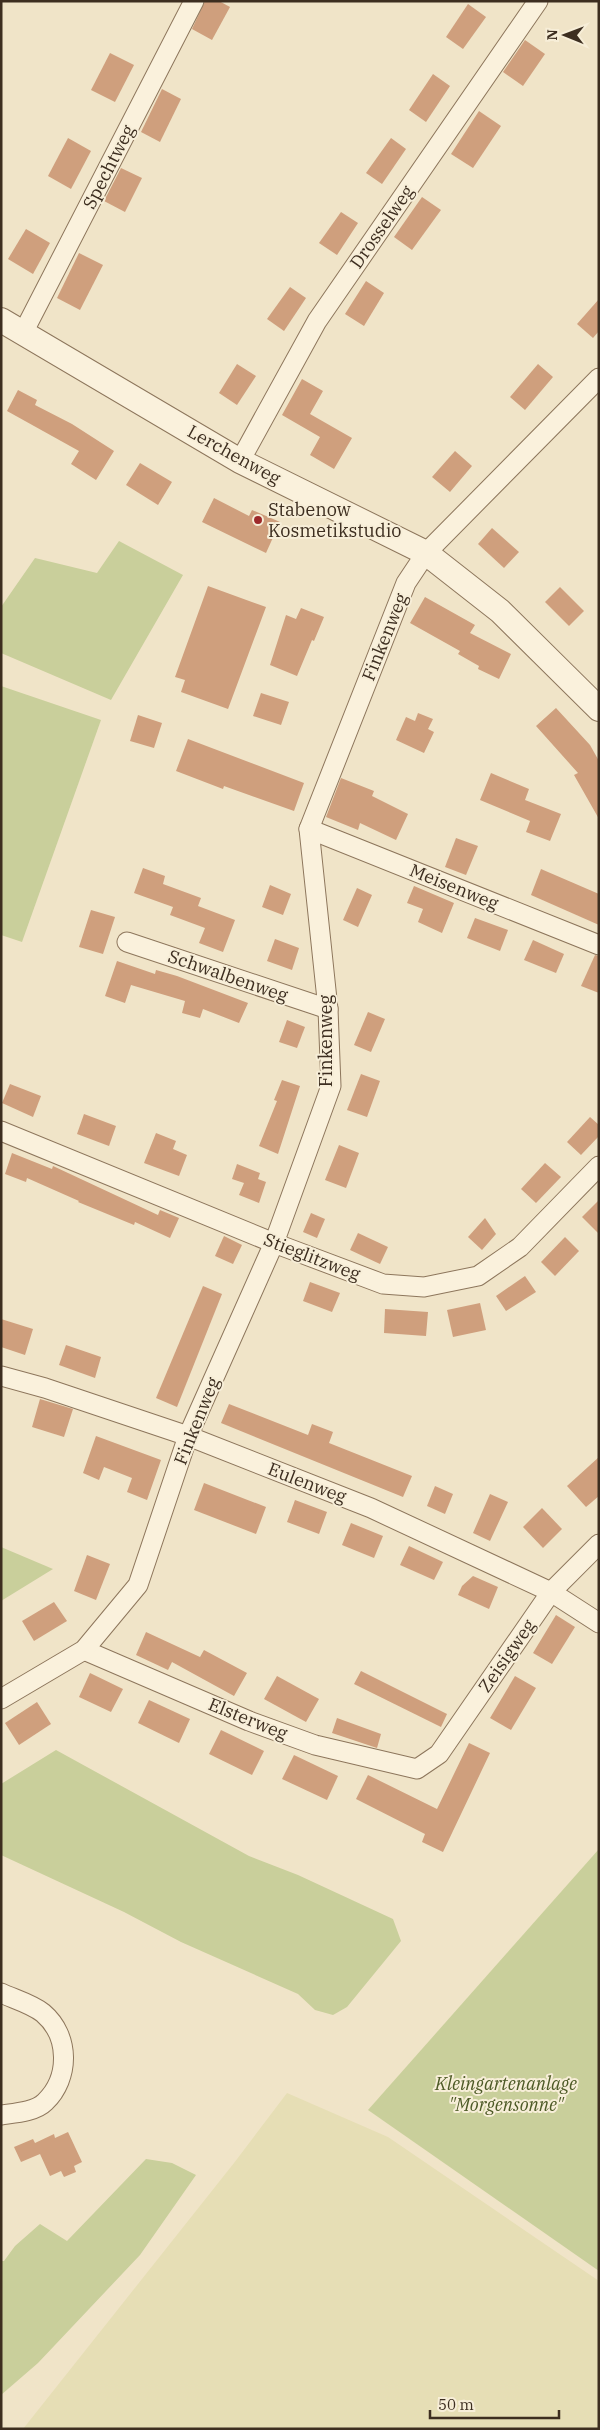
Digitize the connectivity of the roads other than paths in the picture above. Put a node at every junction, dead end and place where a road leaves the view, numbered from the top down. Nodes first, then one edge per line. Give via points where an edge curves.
1 (194, 1) edge
2 (538, 1) edge
3 (1, 320) edge
4 (23, 333) junction
5 (599, 378) edge
6 (240, 461) junction
7 (426, 553) junction
8 (599, 709) edge
9 (309, 829) junction
10 (127, 942) dead end
11 (599, 945) edge
12 (328, 1009) junction
13 (1, 1131) edge
14 (599, 1166) edge
15 (274, 1243) junction
16 (1, 1376) edge
17 (188, 1436) junction
18 (599, 1544) edge
19 (551, 1592) junction
20 (599, 1624) edge
21 (84, 1650) junction
22 (1, 1699) edge
23 (417, 1769) joint
24 (1, 1993) edge
25 (1, 2114) edge

1 - 4 street, Spechtweg
2 - 6 street, Drosselweg via 317,322
3 - 4 street, Lerchenweg
4 - 6 street, Lerchenweg
5 - 7 street, Finkenweg
6 - 7 street, Lerchenweg
7 - 8 street, Lerchenweg via 500,611
7 - 9 street, Finkenweg via 406,584
9 - 11 street, Meisenweg
9 - 12 street, Finkenweg
10 - 12 street, Schwalbenweg
12 - 15 street, Finkenweg via 330,1086
13 - 15 street, Stieglitzweg
14 - 15 street, Stieglitzweg via 520,1247 478,1276 424,1287 383,1284
15 - 17 street, Finkenweg
16 - 17 street, Eulenweg
17 - 19 street, Eulenweg via 371,1508
17 - 21 street, Finkenweg via 138,1584
18 - 19 street, Zeisigweg
19 - 20 street, Eulenweg
19 - 23 street, Zeisigweg via 439,1754
21 - 22 street, Finkenweg
21 - 23 street, Elsterweg via 249,1721 315,1745
24 - 25 street via 42,2012 58,2031 65,2060 59,2084 44,2103 20,2113

